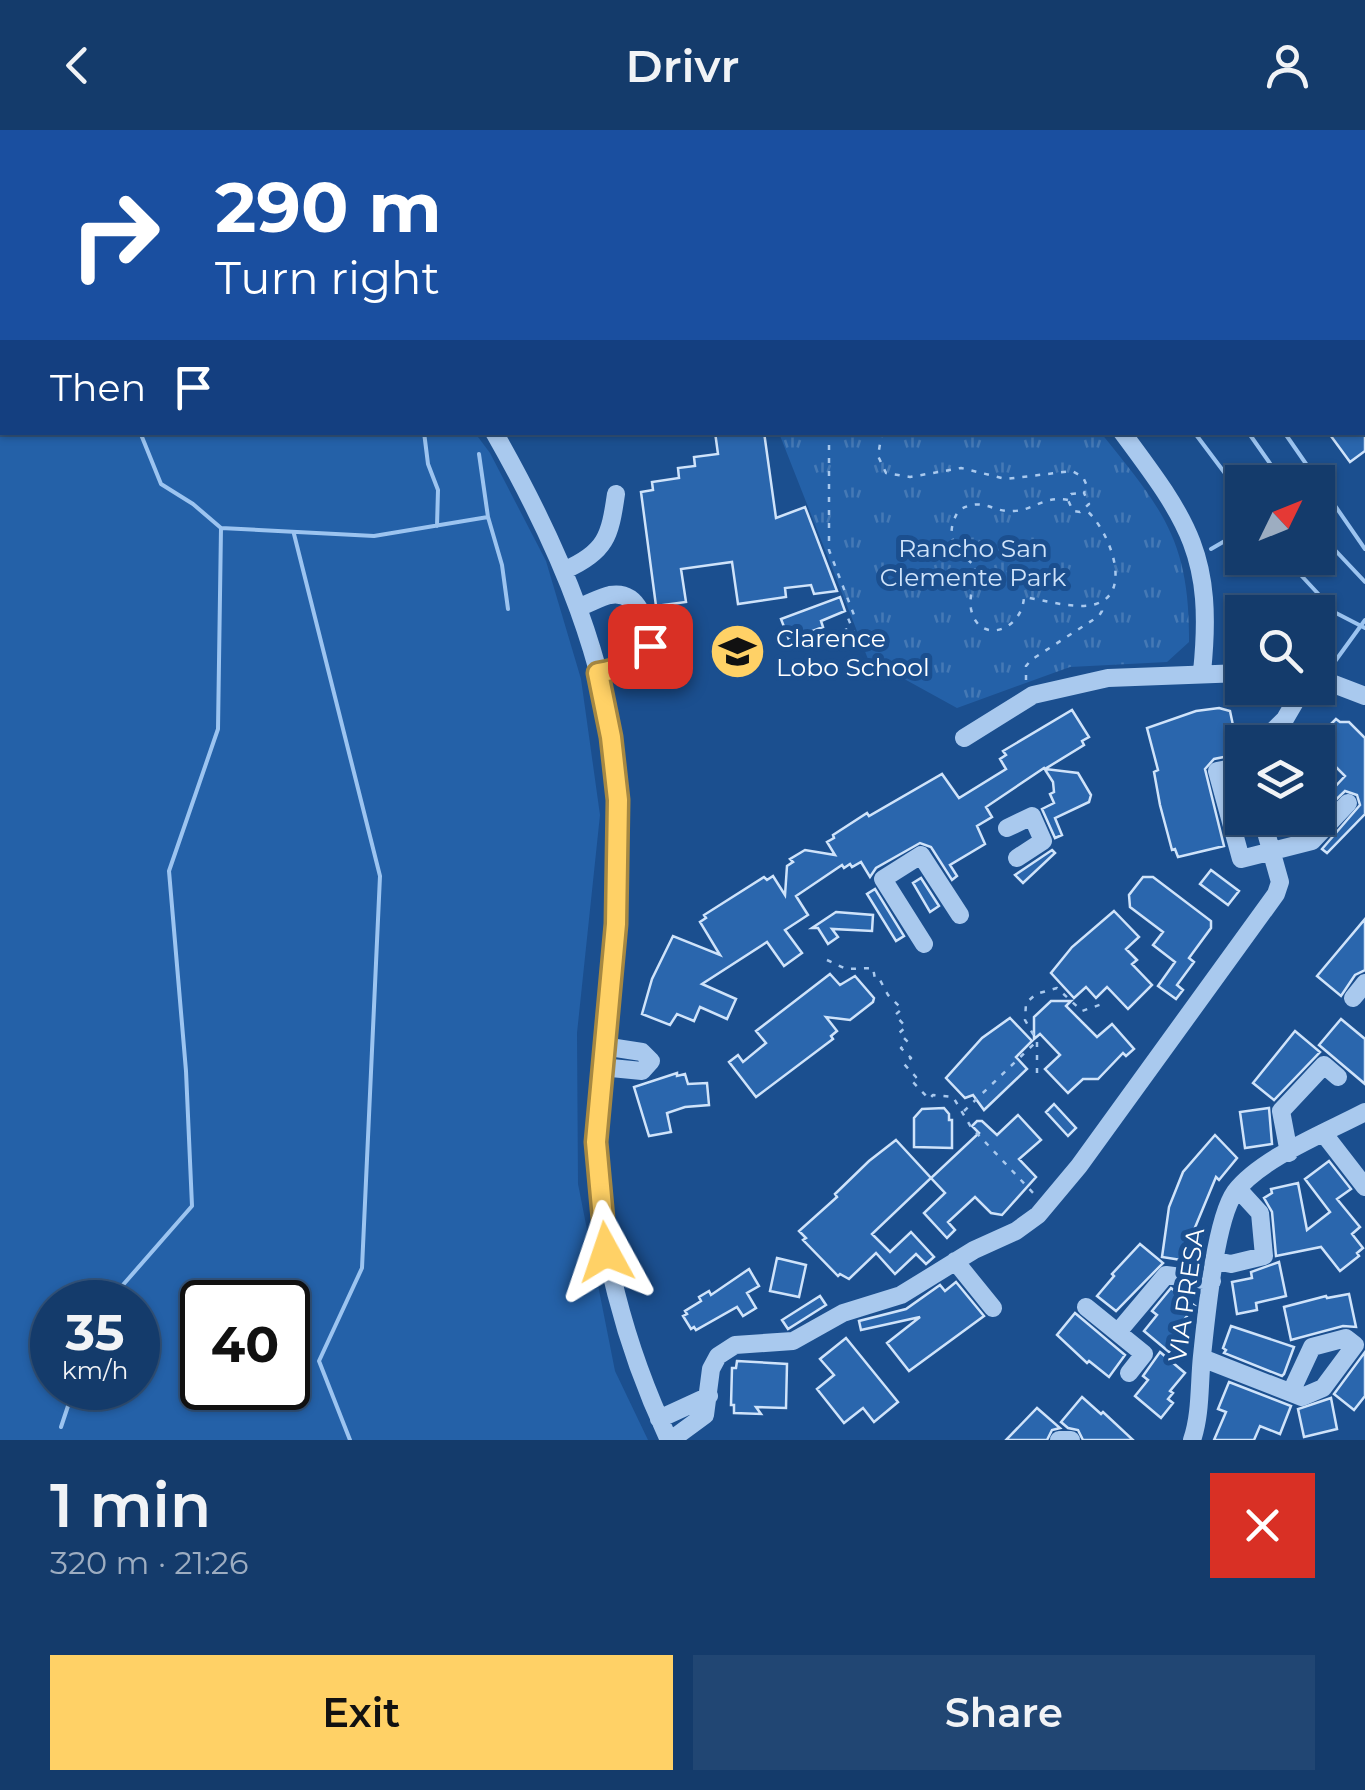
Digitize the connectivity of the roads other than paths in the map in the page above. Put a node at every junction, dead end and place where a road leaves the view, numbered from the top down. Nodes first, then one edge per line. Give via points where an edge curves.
1 (497, 435) edge
2 (1124, 435) edge
3 (616, 494) dead end
4 (565, 570) junction
5 (579, 607) junction
6 (1202, 672) junction
7 (598, 673) junction
8 (1225, 673) edge
9 (1335, 685) edge
10 (1365, 696) edge
11 (964, 738) dead end
12 (1225, 769) edge
13 (1225, 801) edge
14 (1348, 803) dead end
15 (1008, 828) dead end
16 (1234, 835) edge
17 (1266, 835) edge
18 (1270, 851) junction
19 (1017, 858) dead end
20 (960, 916) dead end
21 (924, 944) dead end
22 (1365, 983) edge
23 (1352, 998) dead end
24 (603, 1046) junction
25 (601, 1068) junction
26 (1338, 1077) dead end
27 (1365, 1112) edge
28 (1324, 1134) junction
29 (1288, 1153) junction
30 (1365, 1187) edge
31 (1238, 1188) junction
32 (1216, 1261) junction
33 (955, 1262) junction
34 (1212, 1281) junction
35 (1086, 1307) dead end
36 (993, 1308) dead end
37 (1118, 1332) junction
38 (1202, 1358) junction
39 (1129, 1373) dead end
40 (1292, 1392) dead end
41 (709, 1396) junction
42 (659, 1419) junction
43 (670, 1440) edge
44 (1059, 1440) edge
45 (1071, 1440) edge
46 (1192, 1440) edge

1 - 4 street
2 - 6 street via 1174,502 1199,560 1207,625
3 - 4 street via 606,542
4 - 5 street
5 - 7 street
5 - 7 street via 622,596 640,606 647,626 650,646 639,659
6 - 8 street
6 - 11 street via 1108,678 1033,695
7 - 24 street via 618,800 618,886
9 - 10 street
12 - 13 street via 1217,771
14 - 18 street via 1312,840
15 - 19 street via 1032,816 1043,841
16 - 18 street via 1240,858
17 - 18 street
18 - 33 street via 1280,882 1276,894 1079,1166 1016,1231
20 - 21 street via 921,855 883,878
22 - 23 street
24 - 25 street
24 - 25 street via 642,1052 651,1061 642,1071
25 - 42 street via 596,1142 606,1252
26 - 29 street via 1324,1064 1281,1112
27 - 28 street
28 - 29 street
28 - 30 street
29 - 31 street
31 - 32 street, VIA PRESA via 1222,1219
31 - 32 street via 1260,1213 1264,1256
32 - 34 street, VIA PRESA
33 - 36 street
33 - 41 street via 901,1295 842,1313 793,1341 735,1345 711,1369
34 - 37 street via 1166,1276
34 - 38 street, VIA PRESA
35 - 37 street
37 - 39 street via 1144,1354
38 - 40 street
38 - 46 street, VIA PRESA
41 - 42 street
41 - 43 street via 706,1415
42 - 43 street
44 - 45 street

